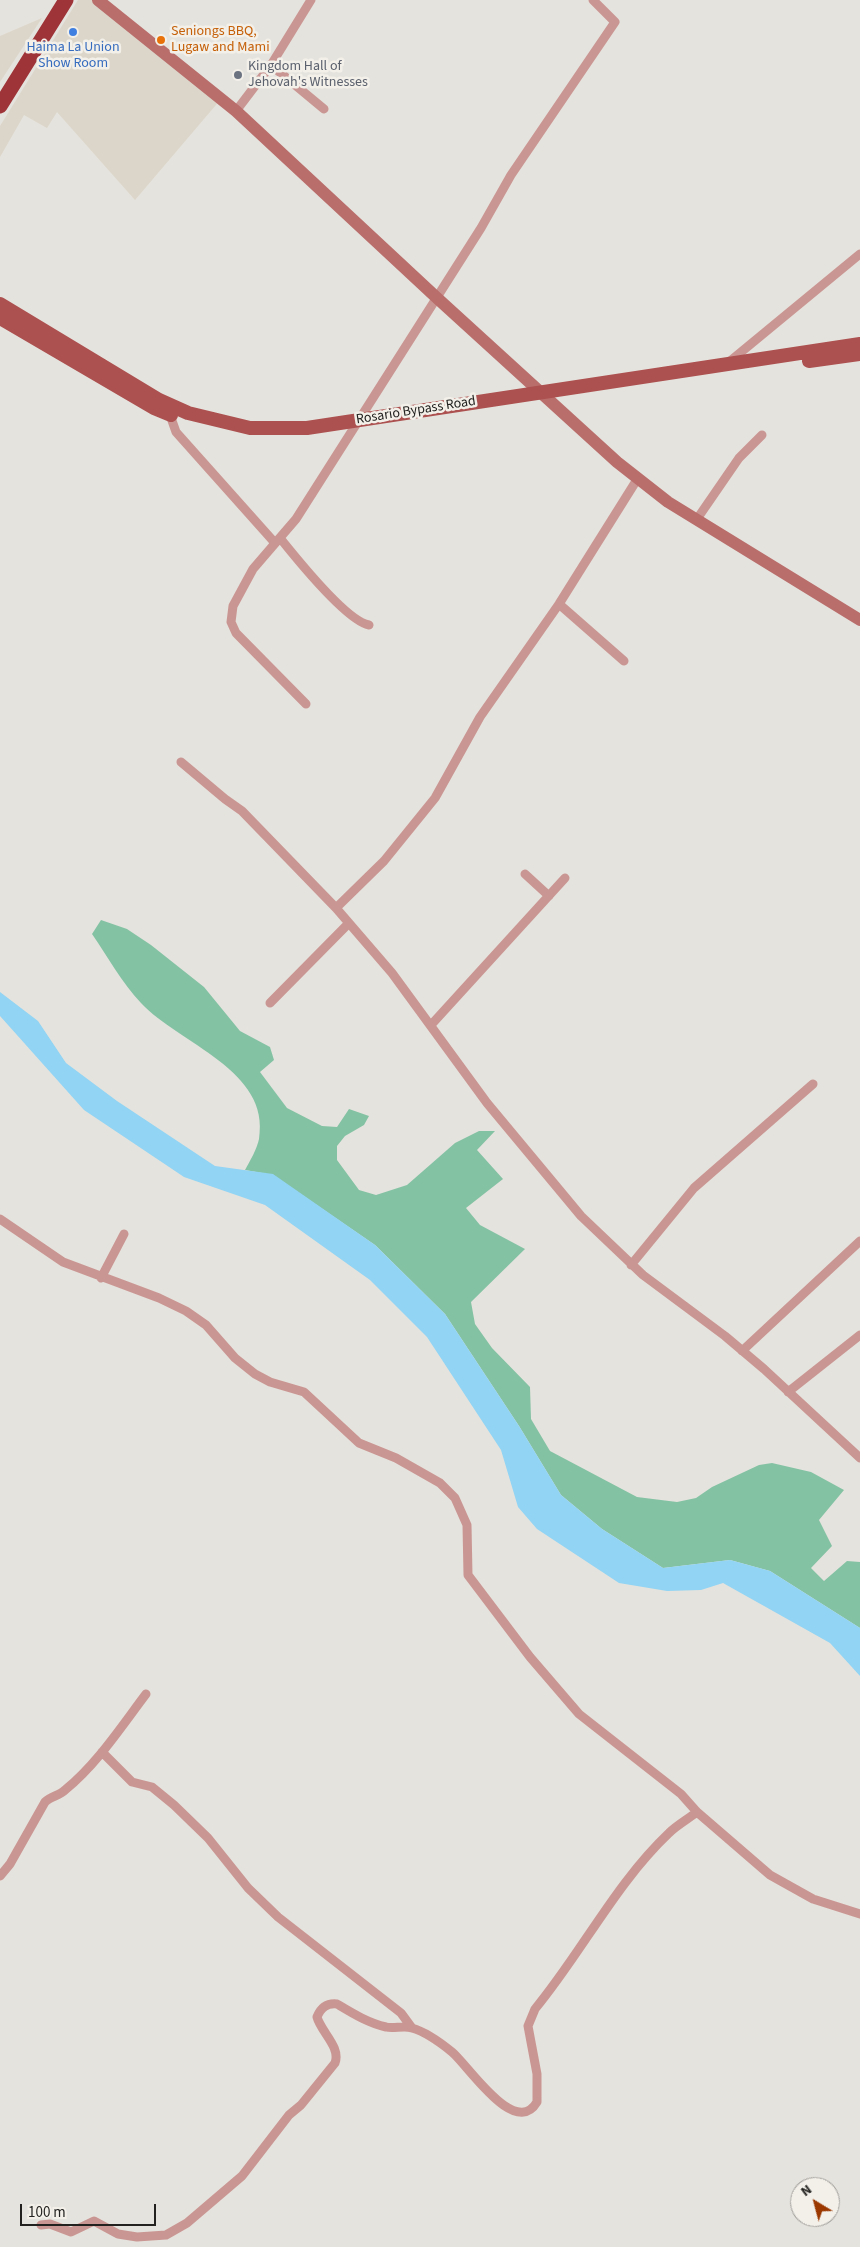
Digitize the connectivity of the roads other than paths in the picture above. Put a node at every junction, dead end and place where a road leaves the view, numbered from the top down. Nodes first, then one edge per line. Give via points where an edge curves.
1 (66, 0) edge
2 (98, 0) edge
3 (311, 0) edge
4 (593, 0) edge
5 (271, 64) junction
6 (0, 106) edge
7 (324, 109) dead end
8 (236, 112) junction
9 (860, 254) edge
10 (437, 298) junction
11 (0, 304) edge
12 (0, 318) edge
13 (860, 344) edge
14 (860, 354) edge
15 (728, 364) junction
16 (544, 396) junction
17 (170, 415) junction
18 (355, 425) junction
19 (762, 435) dead end
20 (638, 478) junction
21 (697, 519) junction
22 (278, 540) junction
23 (559, 604) junction
24 (860, 620) edge
25 (369, 625) dead end
26 (624, 661) dead end
27 (306, 704) dead end
28 (182, 762) dead end
29 (525, 874) dead end
30 (565, 878) dead end
31 (549, 896) junction
32 (336, 908) junction
33 (348, 924) junction
34 (270, 1003) dead end
35 (431, 1025) junction
36 (813, 1084) dead end
37 (0, 1219) edge
38 (124, 1234) dead end
39 (860, 1241) edge
40 (631, 1265) junction
41 (101, 1278) junction
42 (860, 1335) edge
43 (742, 1351) junction
44 (788, 1392) junction
45 (860, 1458) edge
46 (146, 1694) dead end
47 (102, 1752) junction
48 (697, 1812) junction
49 (0, 1876) edge
50 (860, 1914) edge
51 (412, 2028) junction
52 (41, 2224) dead end

1 - 6 highway
2 - 8 street
3 - 5 street
4 - 10 street via 615,22 524,156
5 - 7 street
5 - 8 street
8 - 10 street
9 - 15 street
10 - 16 street
10 - 18 street
11 - 18 main road, Rosario Bypass Road via 159,400 188,413 250,428
12 - 17 main road, Rosario Bypass Road
13 - 15 main road, Rosario Bypass Road
14 - 16 main road, Rosario Bypass Road
15 - 16 main road, Rosario Bypass Road
16 - 18 main road, Rosario Bypass Road
16 - 20 street
17 - 18 main road, Rosario Bypass Road via 218,431 281,438
17 - 22 street via 176,432
18 - 22 street via 296,519
19 - 21 street via 748,447
20 - 21 street via 668,502
20 - 23 street
21 - 24 street
22 - 25 street via 355,620
22 - 27 street via 243,585 233,606 231,622 236,633
23 - 26 street
23 - 32 street via 480,717 435,798 384,861
28 - 32 street via 242,811
29 - 31 street
30 - 31 street
31 - 35 street
32 - 33 street
33 - 34 street
33 - 35 street via 392,973
35 - 40 street via 531,1158 581,1216
36 - 40 street via 694,1188
37 - 41 street via 62,1262
38 - 41 street
39 - 43 street
40 - 43 street
41 - 48 street via 159,1298 186,1312 206,1325 235,1358 255,1374 304,1392 359,1443 420,1470 451,1492 467,1525 467,1572 530,1657 578,1714 681,1794
42 - 44 street
43 - 44 street
44 - 45 street
46 - 47 street
47 - 49 street via 65,1791 45,1802
47 - 51 street via 132,1782 152,1788 174,1805 278,1917 401,2013
48 - 50 street via 788,1887
48 - 51 street via 671,1831 653,1850 535,2009 528,2026 537,2074 537,2102 532,2109 521,2113 500,2101 479,2084 453,2053
51 - 52 street via 388,2028 337,2004 326,2005 317,2017 321,2030 336,2050 335,2062 242,2176 175,2230 159,2236 137,2237 118,2234 94,2221 71,2232

